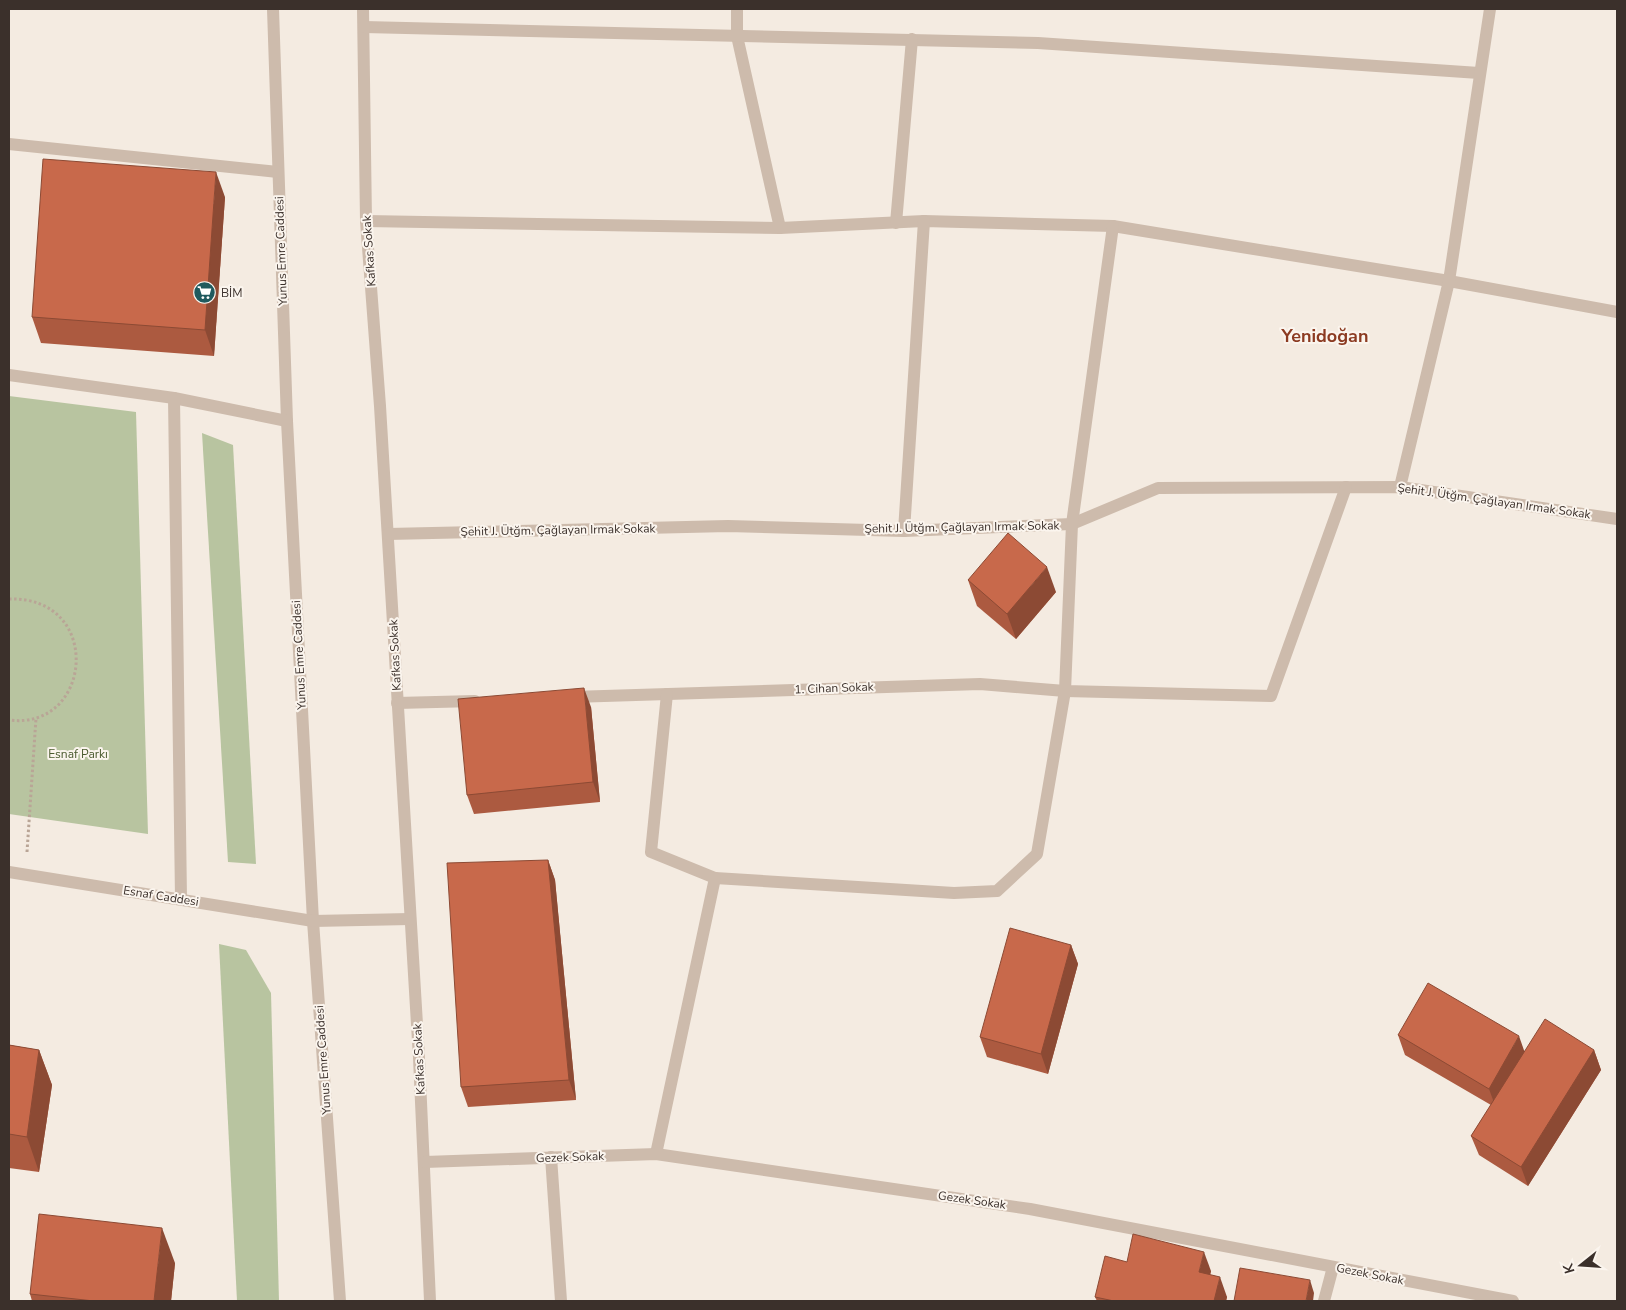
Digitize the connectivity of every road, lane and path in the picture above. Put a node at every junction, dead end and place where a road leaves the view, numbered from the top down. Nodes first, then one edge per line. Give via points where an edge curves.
1 (274, 9) edge
2 (363, 9) edge
3 (737, 9) edge
4 (1490, 9) edge
5 (364, 27) junction
6 (737, 36) junction
7 (912, 39) junction
8 (1479, 73) junction
9 (9, 144) edge
10 (278, 172) junction
11 (366, 221) junction
12 (924, 221) junction
13 (896, 223) junction
14 (1113, 226) junction
15 (780, 228) junction
16 (1449, 281) junction
17 (1617, 312) edge
18 (9, 375) edge
19 (174, 398) junction
20 (287, 421) junction
21 (1346, 487) junction
22 (1400, 487) junction
23 (1617, 519) edge
24 (1072, 524) junction
25 (904, 531) junction
26 (388, 534) junction
27 (9, 599) edge
28 (1066, 691) junction
29 (667, 694) junction
30 (557, 698) edge
31 (487, 700) edge
32 (397, 703) junction
33 (36, 718) junction
34 (9, 720) edge
35 (9, 872) edge
36 (26, 875) junction
37 (714, 878) junction
38 (180, 898) junction
39 (410, 919) junction
40 (313, 921) junction
41 (656, 1154) junction
42 (552, 1157) junction
43 (425, 1162) junction
44 (1333, 1267) junction
45 (340, 1301) edge
46 (430, 1301) edge
47 (561, 1301) edge
48 (1324, 1301) edge
49 (1513, 1301) edge

1 - 10 street, Yunus Emre Caddesi
2 - 5 street, Kafkas Sokak
3 - 6 street
4 - 8 street
5 - 6 street
5 - 11 street, Kafkas Sokak
6 - 7 street
6 - 15 street
7 - 8 street via 1038,43
7 - 13 street
8 - 16 street
9 - 10 street
10 - 20 street, Yunus Emre Caddesi
11 - 15 street
11 - 26 street, Kafkas Sokak
12 - 13 street
12 - 14 street
12 - 25 street
13 - 15 street
14 - 16 street
14 - 24 street
16 - 17 street
16 - 22 street
18 - 19 street
19 - 20 street
19 - 38 street
20 - 40 street, Yunus Emre Caddesi
21 - 22 street, Şehit J. Ütğm. Çağlayan Irmak Sokak
21 - 24 street, Şehit J. Ütğm. Çağlayan Irmak Sokak via 1158,488
21 - 28 street, 1. Cihan Sokak via 1271,696
22 - 23 street, Şehit J. Ütğm. Çağlayan Irmak Sokak
24 - 25 street, Şehit J. Ütğm. Çağlayan Irmak Sokak
24 - 28 street
25 - 26 street, Şehit J. Ütğm. Çağlayan Irmak Sokak via 728,526
26 - 32 street, Kafkas Sokak
27 - 33 path via 24,598 44,604 60,616 72,634 77,653 76,674 68,693 54,708
28 - 29 street, 1. Cihan Sokak via 980,684
28 - 37 street via 1036,854 997,891 954,893
29 - 30 street, 1. Cihan Sokak
29 - 37 street via 651,852
31 - 32 street
32 - 39 street, Kafkas Sokak
33 - 34 path
33 - 36 path
35 - 36 street, Esnaf Caddesi
36 - 38 street, Esnaf Caddesi
37 - 41 street
38 - 40 street, Esnaf Caddesi
39 - 40 street, Esnaf Caddesi
39 - 43 street, Kafkas Sokak
40 - 45 street, Yunus Emre Caddesi
41 - 42 street, Gezek Sokak
41 - 44 street, Gezek Sokak via 1030,1209
42 - 43 street, Gezek Sokak
42 - 47 street
43 - 46 street, Kafkas Sokak
44 - 48 street
44 - 49 street, Gezek Sokak

